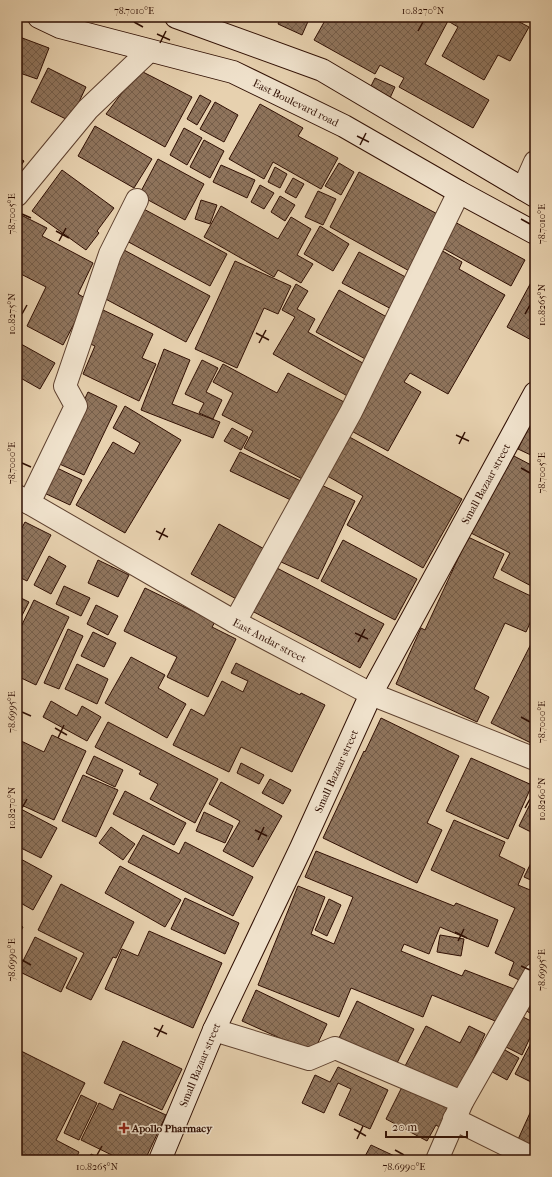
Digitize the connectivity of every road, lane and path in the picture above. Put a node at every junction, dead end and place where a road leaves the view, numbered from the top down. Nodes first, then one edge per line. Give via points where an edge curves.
1 (39, 17) edge
2 (176, 17) edge
3 (149, 51) junction
4 (535, 162) edge
5 (459, 192) junction
6 (529, 192) edge
7 (17, 194) edge
8 (137, 200) dead end
9 (535, 233) edge
10 (535, 393) edge
11 (23, 500) edge
12 (235, 622) junction
13 (372, 694) junction
14 (535, 759) edge
15 (535, 974) edge
16 (214, 1030) junction
17 (458, 1110) junction
18 (535, 1159) edge
19 (160, 1160) edge
20 (437, 1160) edge

1 - 3 street, East Boulevard road via 60,27
2 - 6 street via 322,70
3 - 5 street, East Boulevard road via 233,72 344,126
3 - 7 street via 88,109
4 - 6 street
5 - 9 street, East Boulevard road
5 - 12 street via 350,412
8 - 11 street via 110,254 65,386 76,406
10 - 13 street, Small Bazaar street
11 - 12 street, East Andar street
12 - 13 street, East Andar street
13 - 14 street, East Andar street
13 - 16 street, Small Bazaar street
15 - 17 street
16 - 17 street via 309,1059 335,1048
16 - 19 street, Small Bazaar street
17 - 18 street
17 - 20 street

